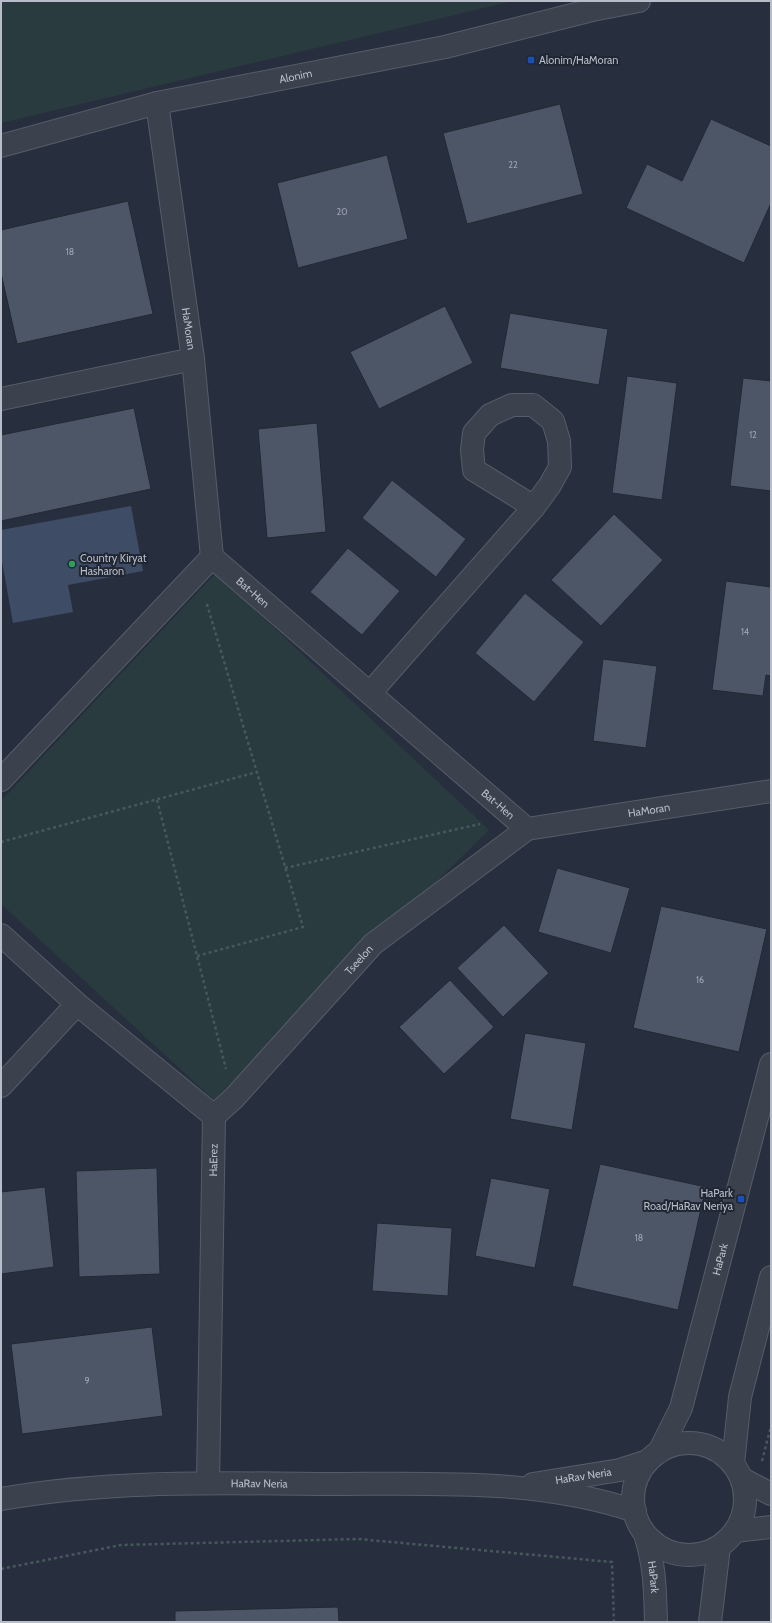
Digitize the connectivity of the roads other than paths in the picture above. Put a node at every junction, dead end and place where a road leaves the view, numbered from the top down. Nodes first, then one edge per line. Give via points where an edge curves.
1 (638, 1) edge
2 (601, 6) edge
3 (156, 103) junction
4 (1, 146) edge
5 (193, 359) junction
6 (1, 398) edge
7 (534, 507) junction
8 (204, 564) junction
9 (370, 693) junction
10 (1, 780) edge
11 (771, 791) edge
12 (520, 823) junction
13 (1, 935) edge
14 (77, 1004) junction
15 (771, 1064) edge
16 (1, 1086) edge
17 (214, 1116) junction
18 (771, 1277) edge
19 (654, 1457) junction
20 (737, 1471) junction
21 (208, 1483) junction
22 (518, 1486) junction
23 (771, 1494) edge
24 (1, 1498) edge
25 (635, 1511) junction
26 (771, 1526) edge
27 (735, 1531) junction
28 (645, 1534) junction
29 (720, 1547) junction
30 (656, 1622) edge
31 (710, 1622) edge

1 - 2 street, Alonim
2 - 3 street, Alonim via 446,47
3 - 4 street, Alonim
3 - 5 street, HaMoran
5 - 6 street
5 - 8 street, HaMoran
7 - 7 street via 474,470 474,432 490,415 512,405 533,405 553,421 559,441 560,468
7 - 9 street
8 - 9 street, Bat-Hen
8 - 10 street
9 - 12 street, Bat-Hen
11 - 12 street, HaMoran
12 - 17 street, Tseelon via 373,944 234,1098
13 - 14 street
14 - 16 street
14 - 17 street
15 - 19 street, HaPark via 681,1408
17 - 21 street, HaErez
18 - 20 street via 740,1397
19 - 20 street via 674,1445 690,1443 716,1450
19 - 22 street, HaRav Neria via 620,1470
19 - 25 street via 640,1473 635,1486
20 - 23 street
20 - 27 street via 746,1496 744,1513
21 - 22 street, HaRav Neria
21 - 24 street, HaRav Neria via 104,1487
22 - 25 street, HaRav Neria via 613,1504
25 - 28 street
26 - 27 street
27 - 29 street
28 - 29 street via 662,1548 688,1556
28 - 30 street, HaPark via 655,1574
29 - 31 street

